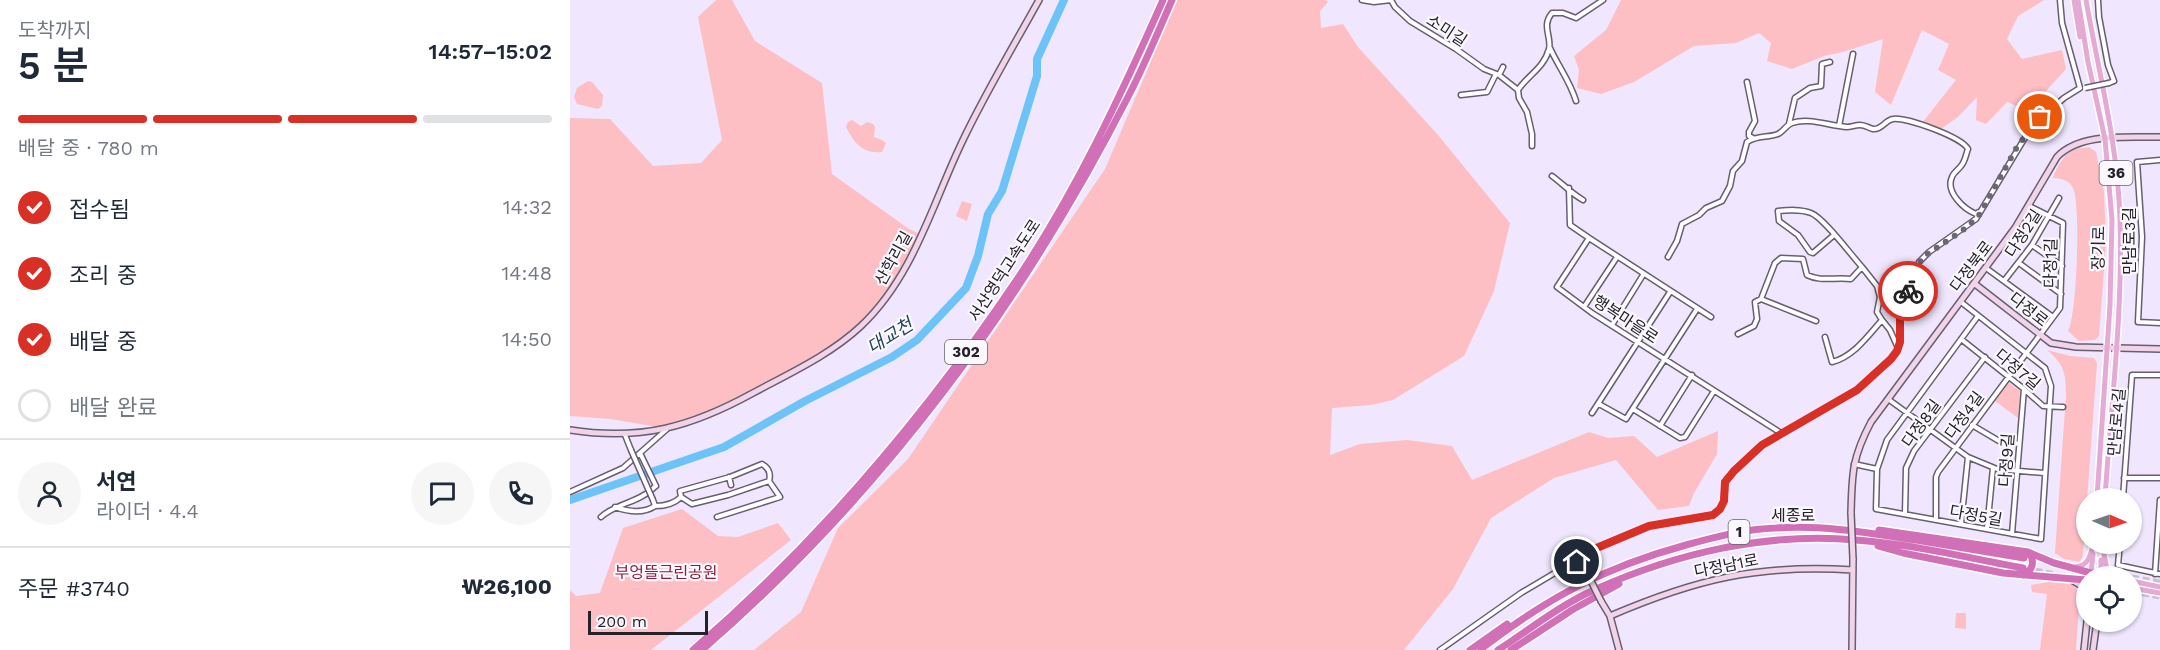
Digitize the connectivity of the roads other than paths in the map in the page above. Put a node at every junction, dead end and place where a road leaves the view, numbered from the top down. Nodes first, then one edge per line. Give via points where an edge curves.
1 (1039, 0) edge
2 (1163, 0) edge
3 (1172, 0) edge
4 (1362, 0) edge
5 (1391, 0) edge
6 (1603, 0) edge
7 (2060, 0) edge
8 (2076, 0) edge
9 (2098, 0) edge
10 (2087, 2) edge
11 (1550, 47) junction
12 (1853, 54) dead end
13 (1830, 62) dead end
14 (1503, 67) dead end
15 (1497, 75) junction
16 (1747, 82) dead end
17 (2083, 88) junction
18 (1518, 90) junction
19 (1461, 95) dead end
20 (1576, 101) dead end
21 (1789, 125) junction
22 (1839, 126) junction
23 (2160, 137) edge
24 (1754, 138) junction
25 (2114, 138) junction
26 (2105, 139) junction
27 (1532, 146) dead end
28 (2160, 160) edge
29 (1552, 176) dead end
30 (1569, 188) junction
31 (2059, 198) dead end
32 (1583, 200) dead end
33 (2029, 206) junction
34 (1981, 212) junction
35 (2049, 216) junction
36 (1834, 235) junction
37 (1589, 238) junction
38 (2032, 245) junction
39 (1813, 254) junction
40 (1617, 257) junction
41 (1668, 257) dead end
42 (1803, 259) junction
43 (2018, 262) junction
44 (1862, 267) junction
45 (2062, 267) junction
46 (1986, 268) junction
47 (1643, 274) junction
48 (2004, 281) junction
49 (1975, 284) junction
50 (1670, 292) junction
51 (2061, 294) junction
52 (1761, 299) junction
53 (1961, 302) junction
54 (1584, 307) junction
55 (1697, 309) junction
56 (1978, 316) junction
57 (1711, 317) dead end
58 (2053, 317) junction
59 (1882, 320) junction
60 (1816, 321) dead end
61 (2160, 323) edge
62 (1612, 325) junction
63 (1738, 334) dead end
64 (2040, 335) junction
65 (1825, 337) dead end
66 (1961, 339) junction
67 (1638, 341) junction
68 (1898, 348) junction
69 (2106, 348) junction
70 (2115, 348) junction
71 (2160, 349) edge
72 (2026, 353) junction
73 (1985, 357) junction
74 (1665, 358) junction
75 (1692, 375) junction
76 (2160, 375) edge
77 (2008, 376) junction
78 (2024, 388) junction
79 (1714, 391) junction
80 (1888, 399) junction
81 (1599, 404) junction
82 (2049, 406) junction
83 (2063, 407) dead end
84 (1633, 409) junction
85 (1908, 412) junction
86 (1593, 413) dead end
87 (1972, 425) junction
88 (1659, 426) junction
89 (667, 429) junction
90 (1932, 429) junction
91 (570, 430) edge
92 (1782, 434) junction
93 (625, 435) junction
94 (2019, 444) junction
95 (1956, 448) junction
96 (640, 453) junction
97 (1968, 458) junction
98 (1853, 464) junction
99 (1993, 468) junction
100 (1877, 469) junction
101 (2017, 472) junction
102 (2044, 473) junction
103 (729, 477) junction
104 (2124, 478) junction
105 (2160, 478) edge
106 (769, 481) junction
107 (731, 485) dead end
108 (2098, 488) edge
109 (2106, 488) edge
110 (2123, 488) edge
111 (570, 492) edge
112 (681, 497) junction
113 (2160, 500) edge
114 (655, 506) junction
115 (615, 507) junction
116 (1905, 514) junction
117 (601, 517) dead end
118 (717, 518) dead end
119 (1936, 520) junction
120 (1961, 524) junction
121 (1987, 529) junction
122 (2012, 534) junction
123 (1670, 549) junction
124 (1587, 552) junction
125 (2091, 554) edge
126 (2119, 554) edge
127 (2026, 555) junction
128 (1575, 561) junction
129 (1584, 566) junction
130 (1654, 567) junction
131 (2068, 567) junction
132 (1853, 570) junction
133 (2076, 570) tunnel mouth
134 (2023, 571) junction
135 (2157, 574) edge
136 (2076, 577) edge
137 (2065, 578) junction
138 (2076, 582) edge
139 (2142, 583) edge
140 (2160, 587) edge
141 (2142, 590) edge
142 (2160, 593) edge
143 (1610, 616) junction
144 (2086, 632) edge
145 (2095, 632) edge
146 (1470, 649) edge
147 (1480, 649) edge
148 (693, 650) edge
149 (702, 650) edge
150 (1440, 650) edge
151 (1498, 650) edge
152 (1511, 650) edge
153 (1619, 650) edge
154 (1852, 650) edge
155 (2084, 650) edge
156 (2093, 650) edge

1 - 89 street, 산학리길 via 962,142 908,265 877,309 848,337 813,360 726,407
2 - 148 highway, 서산영덕고속도로 / 302 via 1122,92 1064,201 1019,276 960,361 844,504 736,613
3 - 149 highway, 서산영덕고속도로 / 302 via 1130,94 1071,203 965,364 849,507 790,570
4 - 5 street, 소미길
5 - 15 street, 소미길 via 1410,21
6 - 11 street via 1576,18 1552,13 1547,25
7 - 17 street via 2062,23
8 - 26 main road, 장기로 / 36
9 - 17 street, bridge via 2114,81
10 - 25 main road, 장기로 / 36
11 - 18 street via 1543,63
11 - 20 street
12 - 22 street
13 - 21 street via 1822,64 1821,86 1810,87 1795,98
14 - 15 street
15 - 18 street, 소미길
15 - 19 street via 1487,92
16 - 24 street via 1755,121 1749,136
17 - 34 street via 2064,98 2032,126
18 - 27 street via 1527,112
21 - 22 street via 1808,121
21 - 24 street via 1779,134
22 - 34 street via 1878,128 1895,118 1962,142 1968,148 1963,165 1952,175 1952,191 1963,207 1976,214
23 - 25 street, 다정북로
24 - 41 street via 1745,146 1742,161 1733,171 1722,201 1682,225
25 - 26 street, 다정북로
25 - 70 main road, 장기로 / 36 via 2120,219
26 - 33 street, 다정북로 via 2079,142 2063,150 2050,165
26 - 69 main road, 장기로 / 36 via 2112,220
28 - 61 street, 만남로3길 via 2137,162 2142,237 2138,322
29 - 30 street
30 - 32 street
30 - 37 street via 1570,225
31 - 35 street, 다정2길
33 - 35 street, 다정1길
33 - 46 street, 다정북로
34 - 68 street via 1966,228 1919,262 1900,315
35 - 38 street, 다정2길
35 - 45 street, 다정1길 via 2063,223
36 - 39 street
36 - 39 street via 1817,215 1778,211 1779,221
36 - 44 street
37 - 40 street
37 - 54 street, 행복마을로 via 1557,286
38 - 43 street, 다정2길
38 - 45 street
39 - 42 street
40 - 47 street
40 - 54 street
42 - 44 street via 1807,275 1820,280 1851,279
42 - 52 street via 1781,258 1775,263
43 - 48 street, 다정2길
43 - 51 street
44 - 59 street via 1878,285 1877,312
45 - 51 street, 다정1길
46 - 48 street
46 - 49 street, 다정북로
47 - 50 street
47 - 62 street
48 - 58 street
49 - 53 street, 다정북로
49 - 64 street, 다정로
50 - 55 street
50 - 67 street
51 - 58 street, 다정1길 via 2060,308
52 - 60 street
52 - 63 street via 1755,302 1754,326
53 - 56 street, 다정5길
53 - 80 street, 다정북로
54 - 62 street, 행복마을로
55 - 57 street
55 - 74 street
56 - 66 street, 다정5길
56 - 72 street, 다정5길
58 - 64 street, 다정1길
59 - 65 street via 1859,345 1832,362
59 - 68 street
62 - 67 street, 행복마을로
64 - 69 street, 다정로 via 2051,343
64 - 72 street, 다정4길
66 - 73 street, 다정7길
66 - 85 street, 다정5길
67 - 74 street, 행복마을로
67 - 81 street
68 - 92 street via 1857,390
69 - 70 street, 다정로
69 - 108 main road, 장기로 / 36
70 - 71 street, 다정로
70 - 109 main road, 장기로 / 36
72 - 77 street, 다정4길
72 - 82 street, 다정5길 via 2049,376
73 - 77 street, 다정7길
73 - 90 street, 다정8길
74 - 75 street, 행복마을로
74 - 84 street
75 - 79 street, 행복마을로
75 - 88 street
76 - 104 street, 만남로4길 via 2132,375
77 - 78 street, 다정7길
77 - 87 street, 다정4길
78 - 82 street, 다정7길 via 2040,404
78 - 94 street, 다정9길
79 - 88 street via 1684,436 1680,438
79 - 92 street, 행복마을로
80 - 85 street
80 - 98 street, 다정북로 via 1871,422
81 - 84 street via 1626,419
81 - 86 street
82 - 83 street, 다정7길
82 - 102 street, 다정5길
84 - 88 street
85 - 90 street
85 - 100 street, 다정5길 via 1887,440
87 - 94 street via 1999,441
87 - 95 street, 다정4길
89 - 93 street, 산학리길
89 - 96 street, 산학리길
90 - 95 street
90 - 116 street, 다정8길 via 1908,463
91 - 93 street, 산학리길
92 - 124 street via 1762,445 1734,471 1725,482 1724,501 1713,515 1649,526
93 - 114 street, bridge
94 - 101 street, 다정9길
95 - 97 street
95 - 119 street, 다정4길 via 1936,477
96 - 111 street, 산학리길 via 623,468
96 - 115 street via 656,486
97 - 99 street
97 - 120 street
98 - 100 street
98 - 132 street, 다정북로, bridge
99 - 101 street
99 - 121 street
100 - 116 street, 다정5길 via 1876,509
101 - 102 street
101 - 122 street, 다정9길
102 - 122 street, 다정5길 via 2041,539
103 - 106 street via 762,464 770,473
103 - 107 street
103 - 112 street via 680,491
104 - 105 street
104 - 110 street, 만남로4길
106 - 112 street via 692,504
106 - 118 street via 780,497
112 - 114 street via 665,506
113 - 135 street
114 - 115 street via 641,512
115 - 117 street
116 - 119 street, 다정5길
119 - 120 street, 다정5길
120 - 121 street, 다정5길
121 - 122 street, 다정5길
123 - 127 highway, 세종로 / 1 via 1739,532 1841,526
123 - 146 highway via 1625,560 1557,591
123 - 147 highway, 세종로 / 1 via 1587,580 1522,618
124 - 128 street via 1575,549
124 - 129 street
125 - 131 main road via 2080,567
126 - 135 street via 2118,565
127 - 131 highway, 세종로
127 - 134 highway via 2033,561 2032,567
128 - 129 street
128 - 150 street via 1521,593
129 - 143 street, bridge
130 - 134 highway, 세종로 / 1 via 1741,544 1812,539 1855,540 1960,565
130 - 151 highway, 세종로 / 1 via 1593,591
130 - 152 highway via 1572,610
131 - 133 highway, 세종로
132 - 143 street, 다정남1로 via 1795,568 1736,574 1663,594
132 - 154 street, 다정북로
134 - 137 highway, 세종로
136 - 137 highway, 세종로
137 - 138 street
139 - 140 main road
141 - 142 main road
143 - 153 street
144 - 155 street
145 - 156 street

